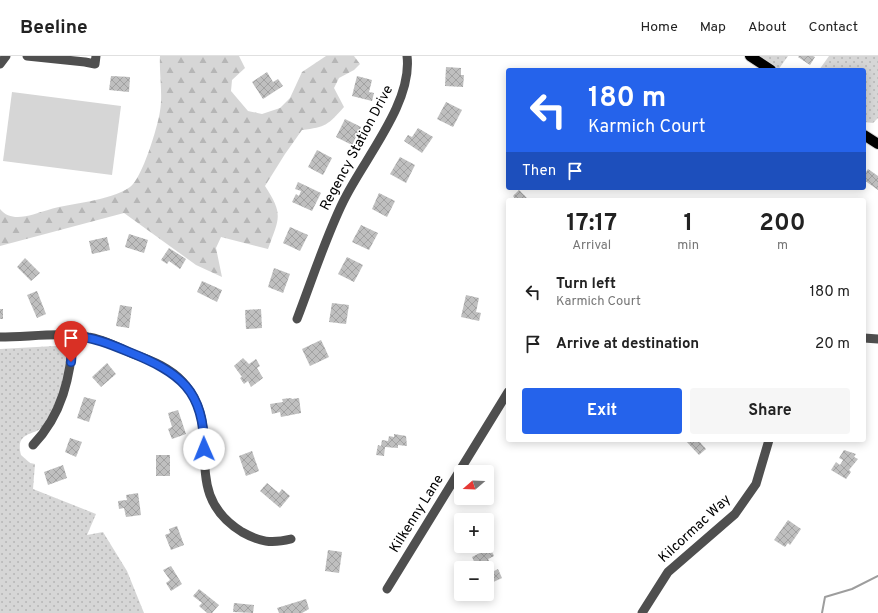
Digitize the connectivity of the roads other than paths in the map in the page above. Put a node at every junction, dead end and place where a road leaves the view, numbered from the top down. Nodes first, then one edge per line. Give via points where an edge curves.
1 (6, 56) edge
2 (27, 56) edge
3 (96, 56) edge
4 (407, 56) edge
5 (750, 56) edge
6 (0, 64) edge
7 (768, 68) edge
8 (866, 136) edge
9 (878, 144) edge
10 (297, 319) dead end
11 (73, 336) junction
12 (0, 337) edge
13 (866, 338) edge
14 (878, 340) edge
15 (506, 395) edge
16 (768, 442) edge
17 (33, 445) dead end
18 (291, 539) dead end
19 (387, 589) dead end
20 (642, 613) edge

1 - 6 street
2 - 3 street via 95,64
4 - 10 street, Regency Station Drive via 408,75 401,99 342,203
5 - 7 main road
8 - 9 main road
11 - 12 street via 54,334
11 - 17 street via 64,394 50,425
11 - 18 street via 89,337 103,342 150,360 175,375 191,392 202,415 205,478 209,494 218,510 234,526 255,538 275,543
13 - 14 street
15 - 19 street, Kilkenny Lane
16 - 20 street, Kilcormac Way via 756,484 735,514 668,572

